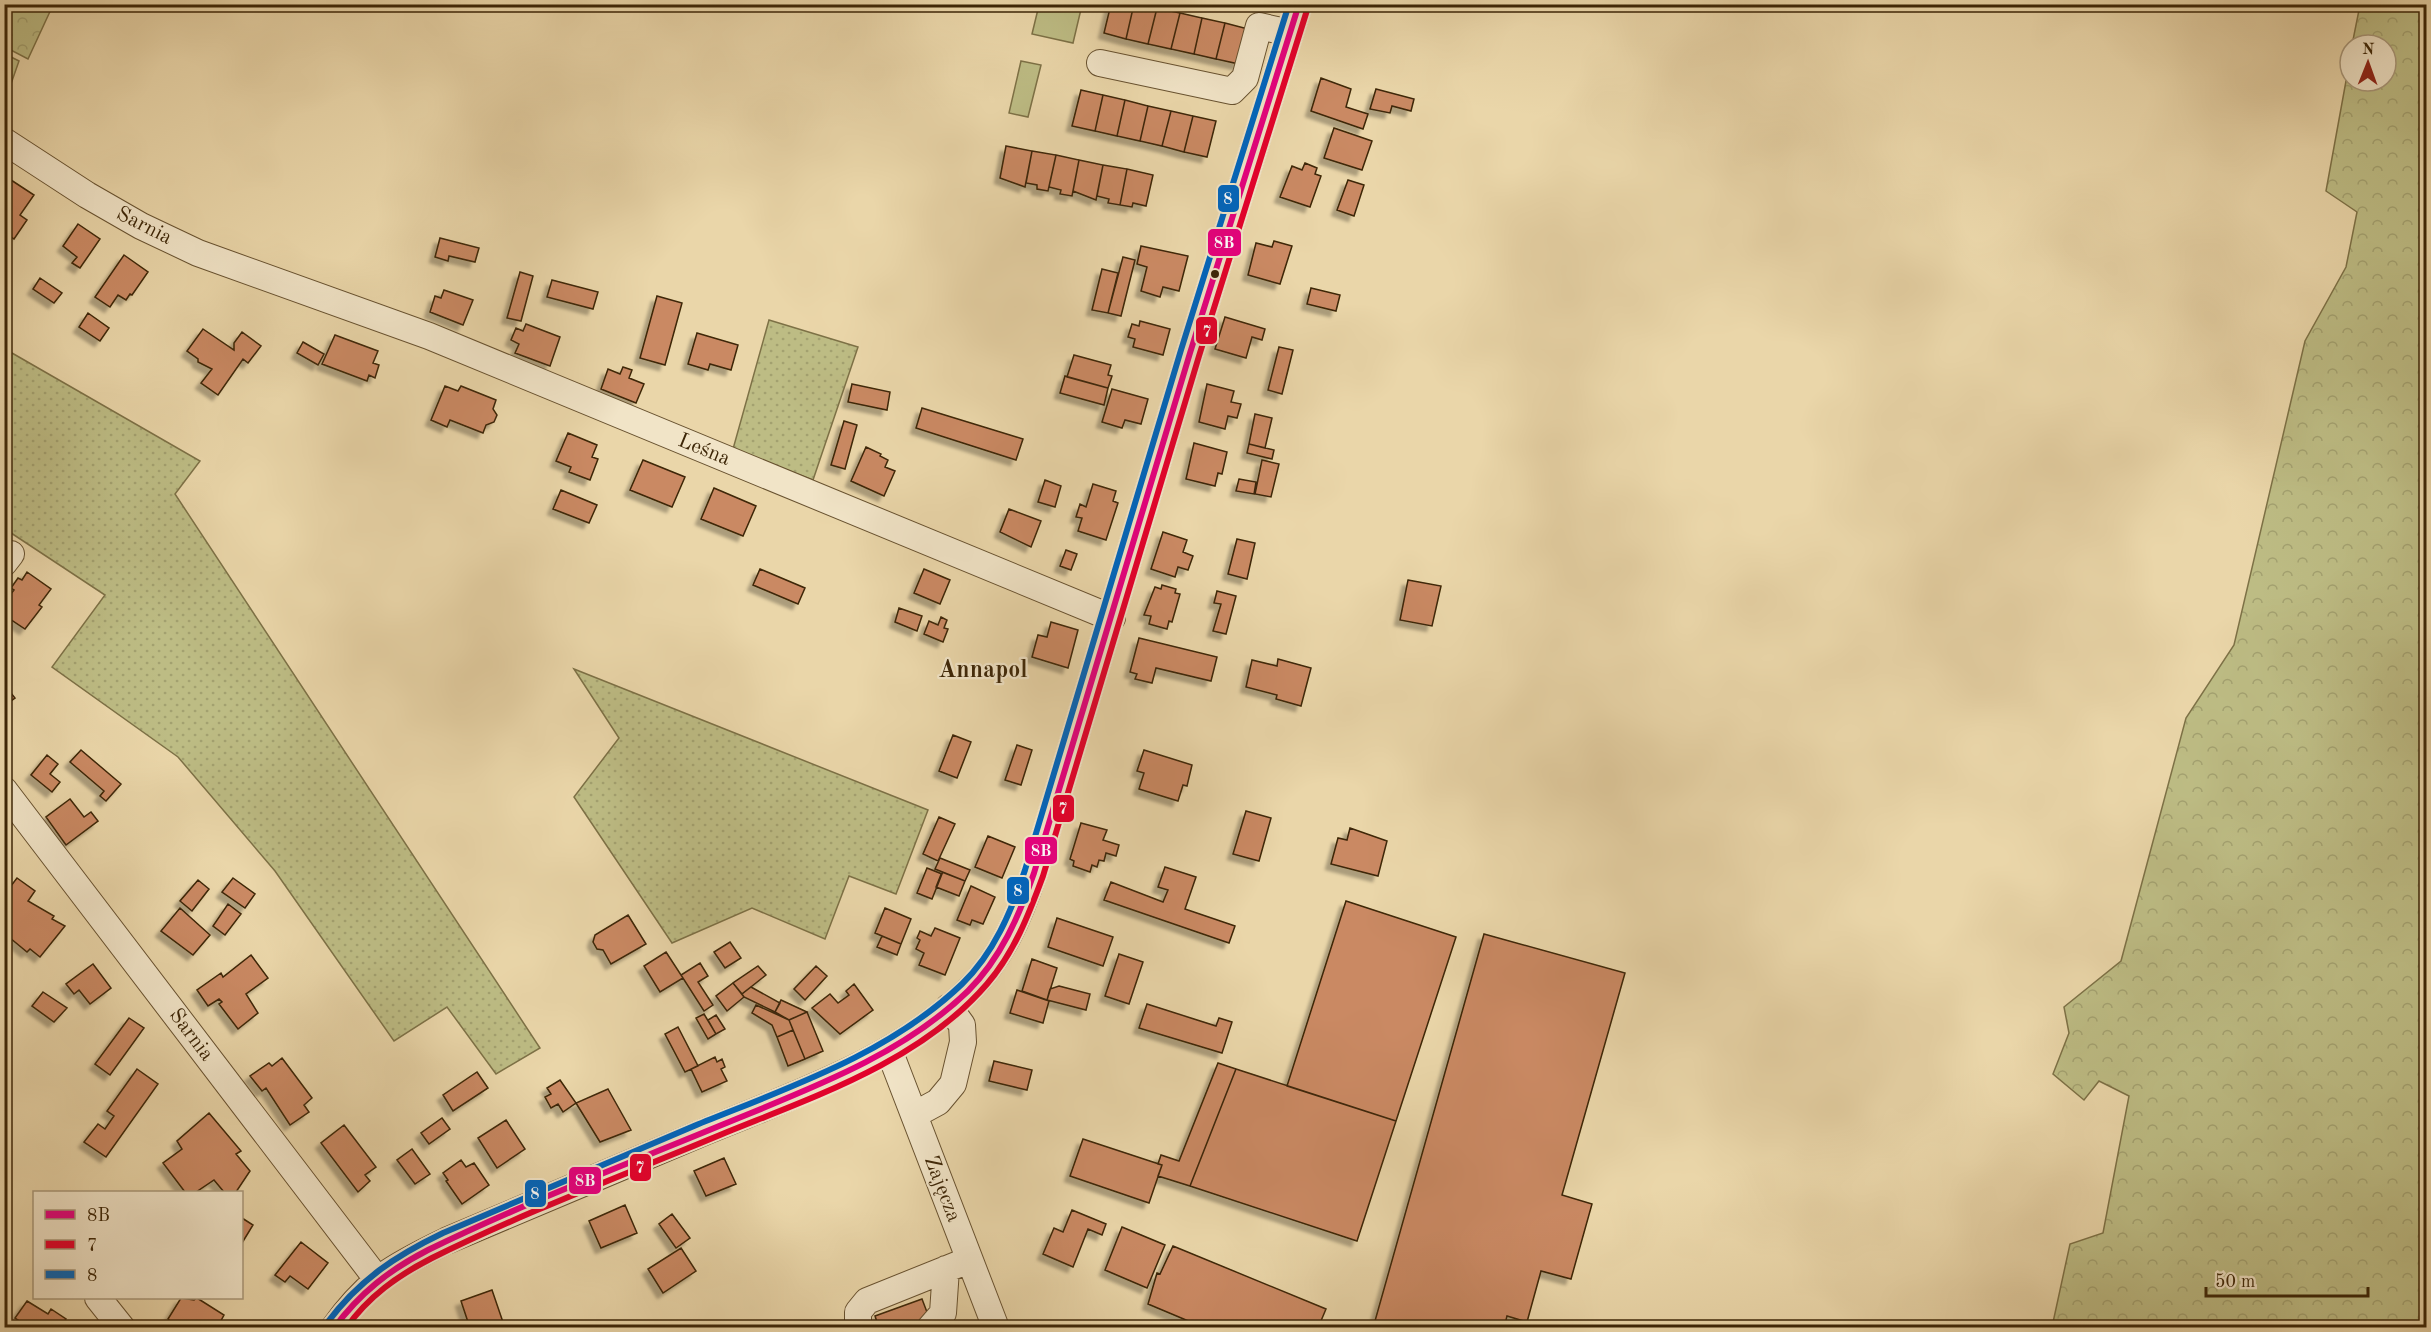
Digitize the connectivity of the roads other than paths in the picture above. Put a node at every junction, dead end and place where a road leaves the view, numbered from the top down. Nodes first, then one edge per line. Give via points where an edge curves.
1 (1299, 4) edge
2 (1290, 33) junction
3 (1100, 63) dead end
4 (4, 141) edge
5 (295, 288) joint
6 (1112, 618) junction
7 (4, 790) edge
8 (949, 1007) junction
9 (889, 1050) junction
10 (914, 1115) junction
11 (969, 1260) junction
12 (946, 1269) junction
13 (377, 1279) junction
14 (99, 1299) edge
15 (122, 1328) edge
16 (334, 1328) edge
17 (858, 1328) edge
18 (930, 1328) edge
19 (996, 1328) edge

1 - 2 street
2 - 3 street via 1259,26 1245,78 1232,91
2 - 6 street
4 - 5 street, Sarnia via 141,226 198,253
5 - 6 street, Leśna via 429,336
6 - 8 street via 1034,873 1010,937 990,966
7 - 13 street, Sarnia
8 - 9 street
8 - 10 street via 962,1025 963,1042 953,1084 938,1102
9 - 10 street, Zajęcza
9 - 13 street via 446,1241
10 - 11 street, Zajęcza
11 - 12 street
11 - 19 street, Zajęcza
12 - 17 street via 867,1301 858,1312
12 - 18 street via 943,1313
13 - 16 street
14 - 15 street

